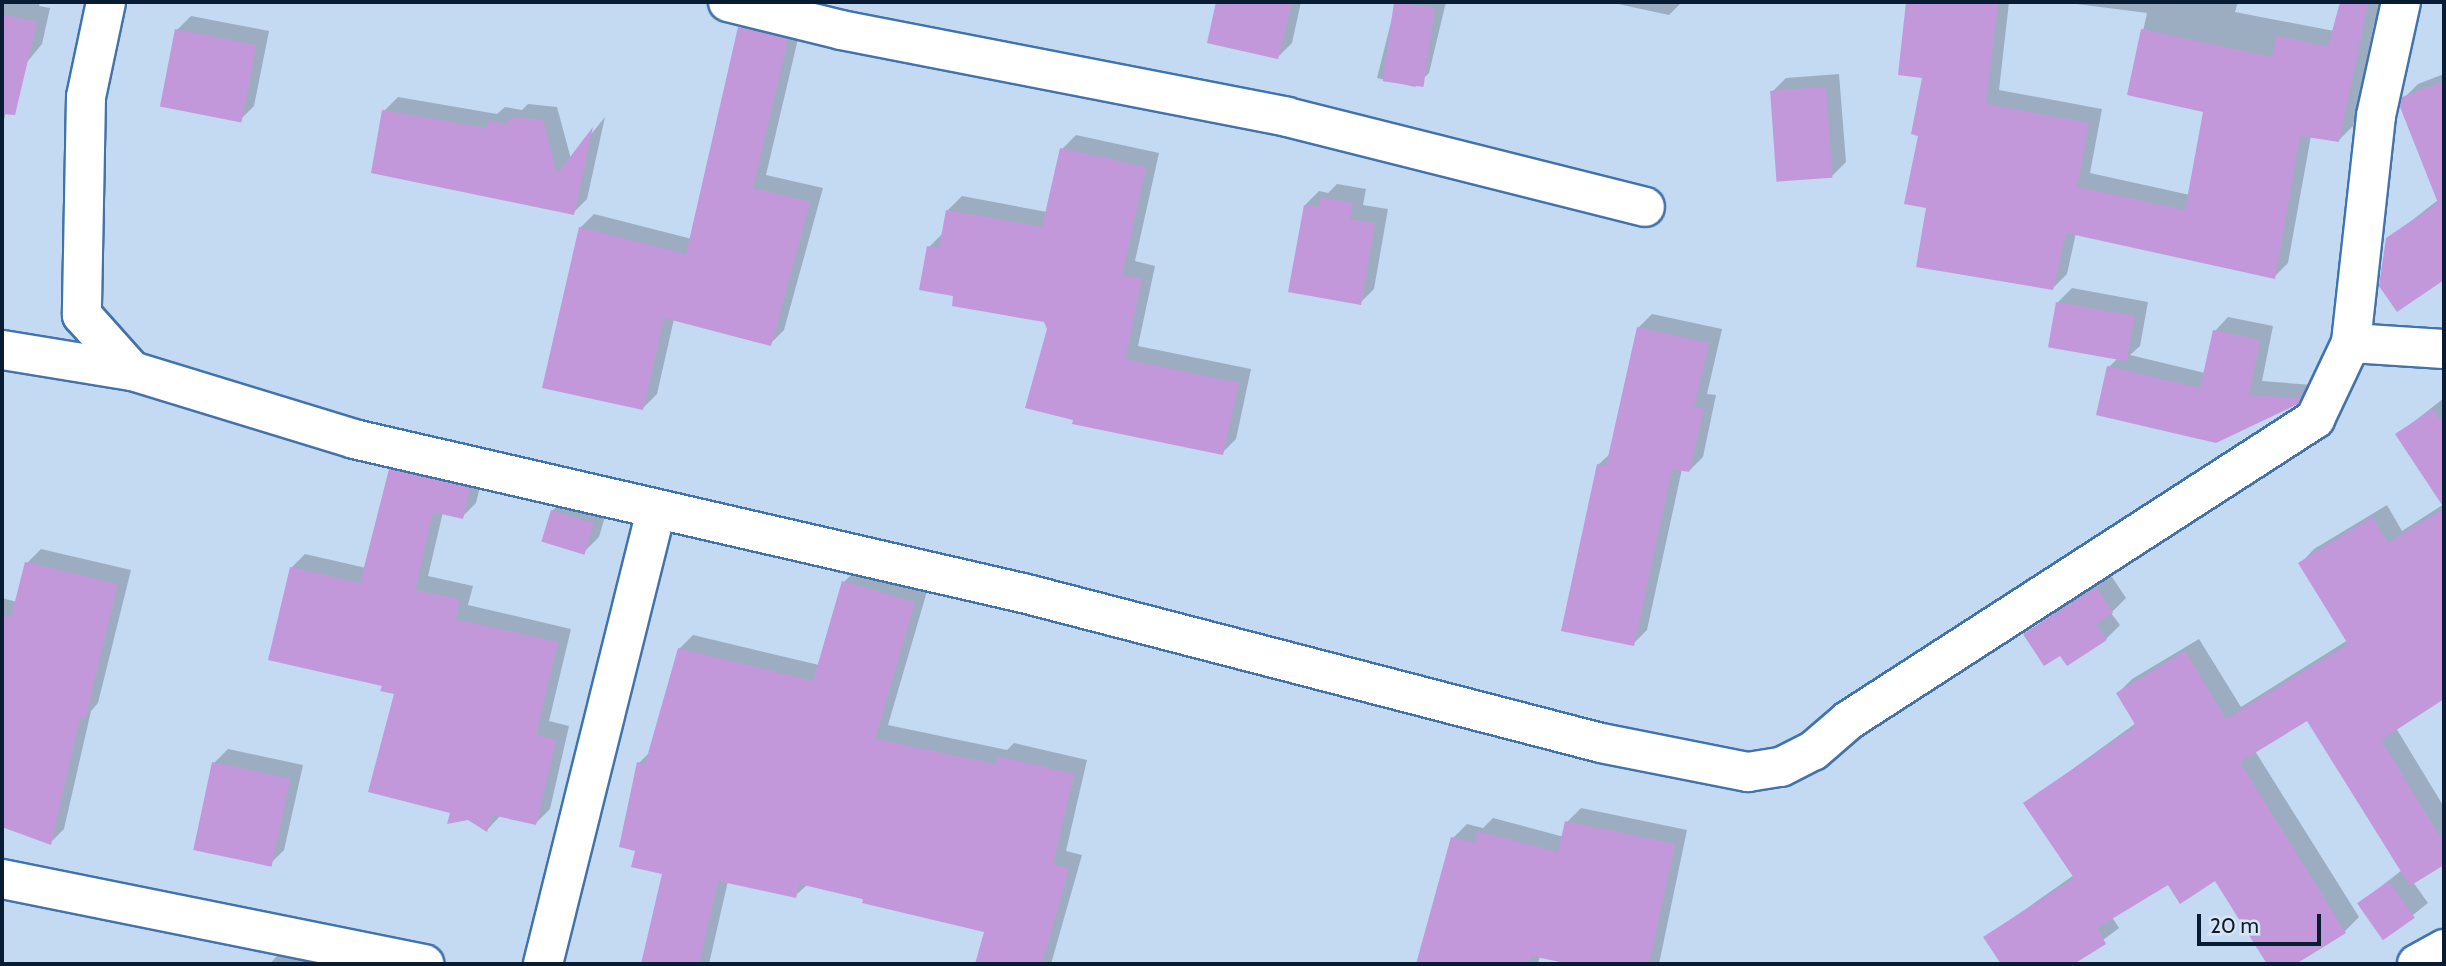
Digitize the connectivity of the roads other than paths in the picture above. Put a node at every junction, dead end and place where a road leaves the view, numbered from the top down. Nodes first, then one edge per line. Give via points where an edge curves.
1 (106, 2) edge
2 (728, 2) edge
3 (2401, 2) edge
4 (1645, 207) dead end
5 (82, 316) junction
6 (2351, 343) junction
7 (2444, 349) edge
8 (14, 351) edge
9 (132, 371) junction
10 (656, 512) junction
11 (2, 878) edge
12 (2444, 949) edge
13 (425, 964) edge
14 (544, 964) edge
15 (2417, 964) edge

1 - 5 street via 86,97
2 - 4 street via 841,30 1287,117
3 - 6 street via 2376,116
5 - 8 street
5 - 9 street
6 - 7 street
6 - 10 street via 2315,419 1849,720 1813,751 1781,767 1748,772 1601,743 1027,594
8 - 9 street
9 - 10 street via 354,439
10 - 14 street
11 - 13 street
12 - 15 street

